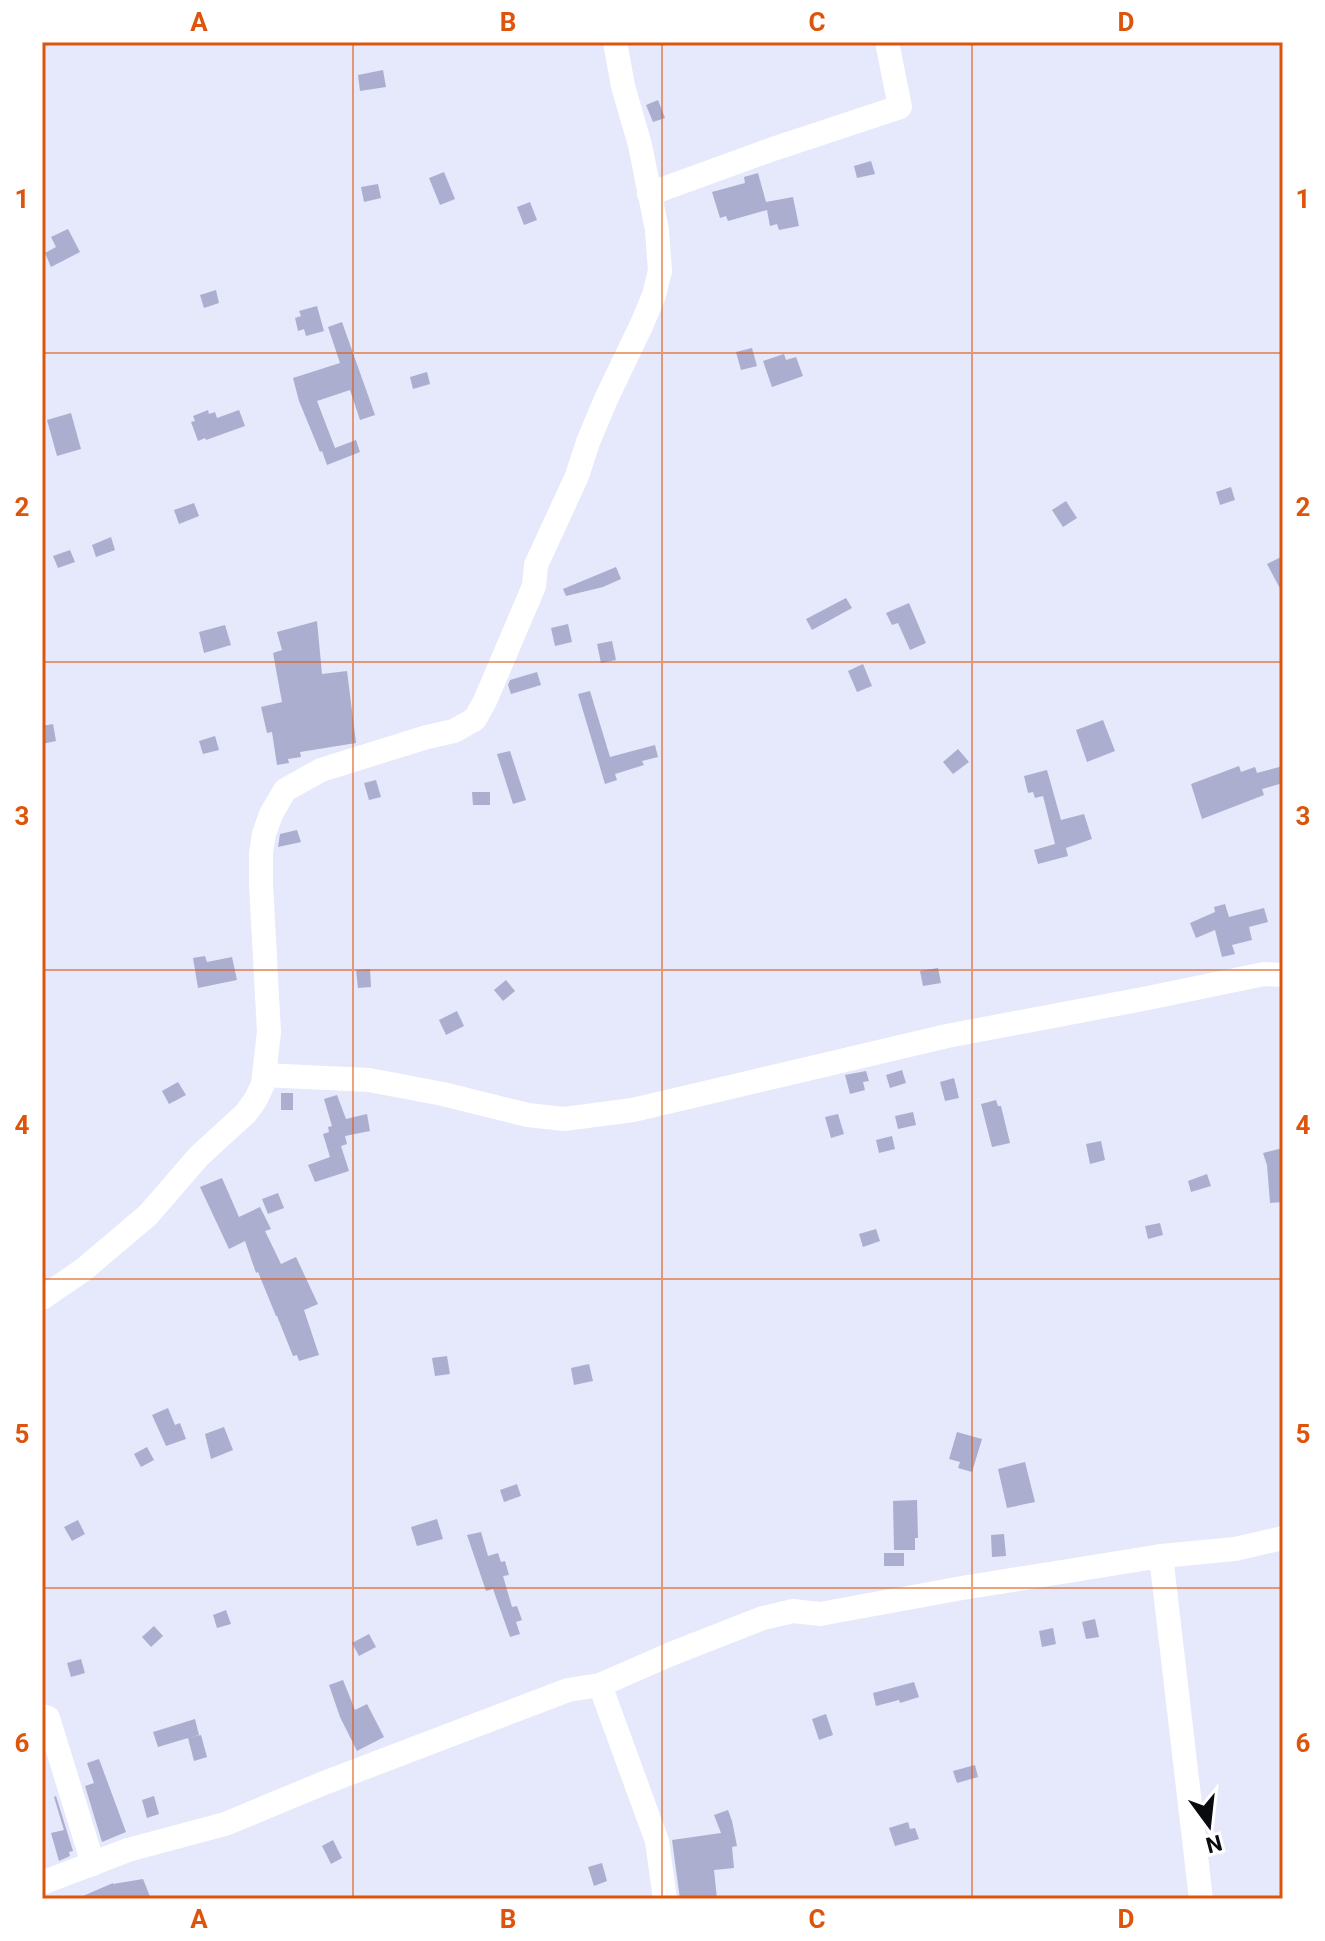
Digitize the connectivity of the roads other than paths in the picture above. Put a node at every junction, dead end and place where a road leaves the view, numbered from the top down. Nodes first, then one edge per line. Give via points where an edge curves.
1 (615, 42) edge
2 (887, 42) edge
3 (649, 194) junction
4 (1283, 975) edge
5 (264, 1075) junction
6 (42, 1298) edge
7 (1283, 1538) edge
8 (1161, 1556) junction
9 (600, 1685) junction
10 (42, 1716) edge
11 (93, 1864) junction
12 (42, 1883) edge
13 (665, 1899) edge
14 (1201, 1899) edge

1 - 3 street
2 - 3 street via 900,107
3 - 5 street via 660,250 654,295 475,719 454,731 307,776 285,790 271,814 261,853 269,1032
4 - 5 street via 1264,974 947,1036 633,1110 564,1119 369,1080
5 - 6 street via 246,1113 199,1156 148,1215
7 - 8 street
8 - 9 street via 820,1614 793,1611 763,1618
8 - 14 street
9 - 11 street via 568,1690 225,1824
9 - 13 street via 657,1841
10 - 11 street via 48,1718
11 - 12 street

